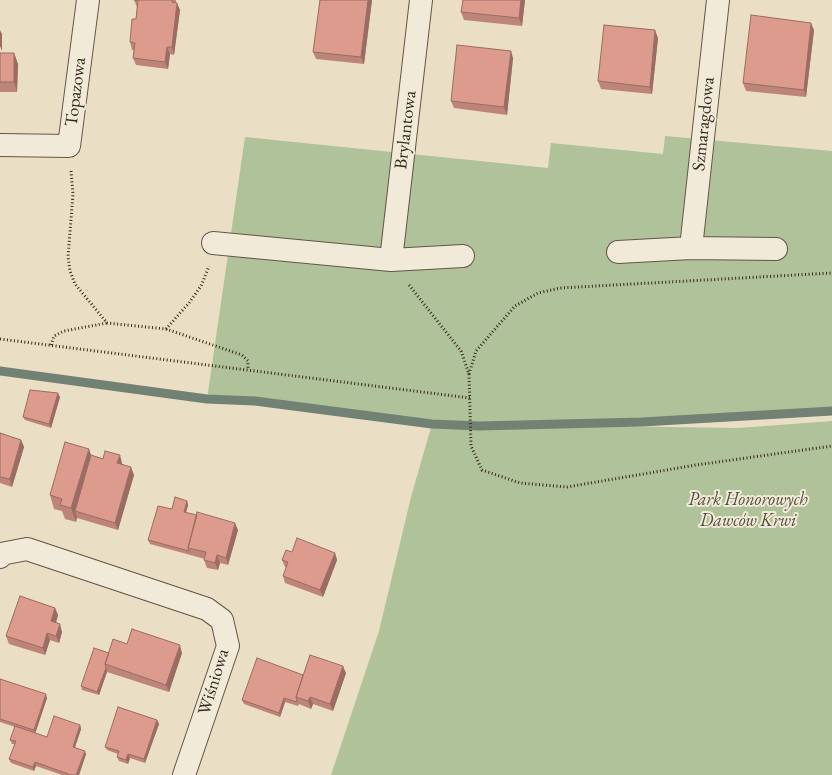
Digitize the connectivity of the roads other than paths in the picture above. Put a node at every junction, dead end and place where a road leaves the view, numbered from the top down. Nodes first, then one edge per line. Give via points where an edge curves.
1 (88, 0) edge
2 (421, 0) edge
3 (718, 0) edge
4 (0, 146) edge
5 (213, 243) road end
6 (691, 248) junction
7 (776, 249) dead end
8 (618, 252) dead end
9 (463, 256) dead end
10 (391, 260) junction
11 (0, 557) edge
12 (184, 775) edge

1 - 4 street, Topazowa via 69,146
2 - 10 street, Brylantowa
3 - 6 street, Szmaragdowa
5 - 10 street
6 - 7 street
6 - 8 street
9 - 10 street
11 - 12 street, Wiśniowa via 27,549 207,609 222,620 228,646

